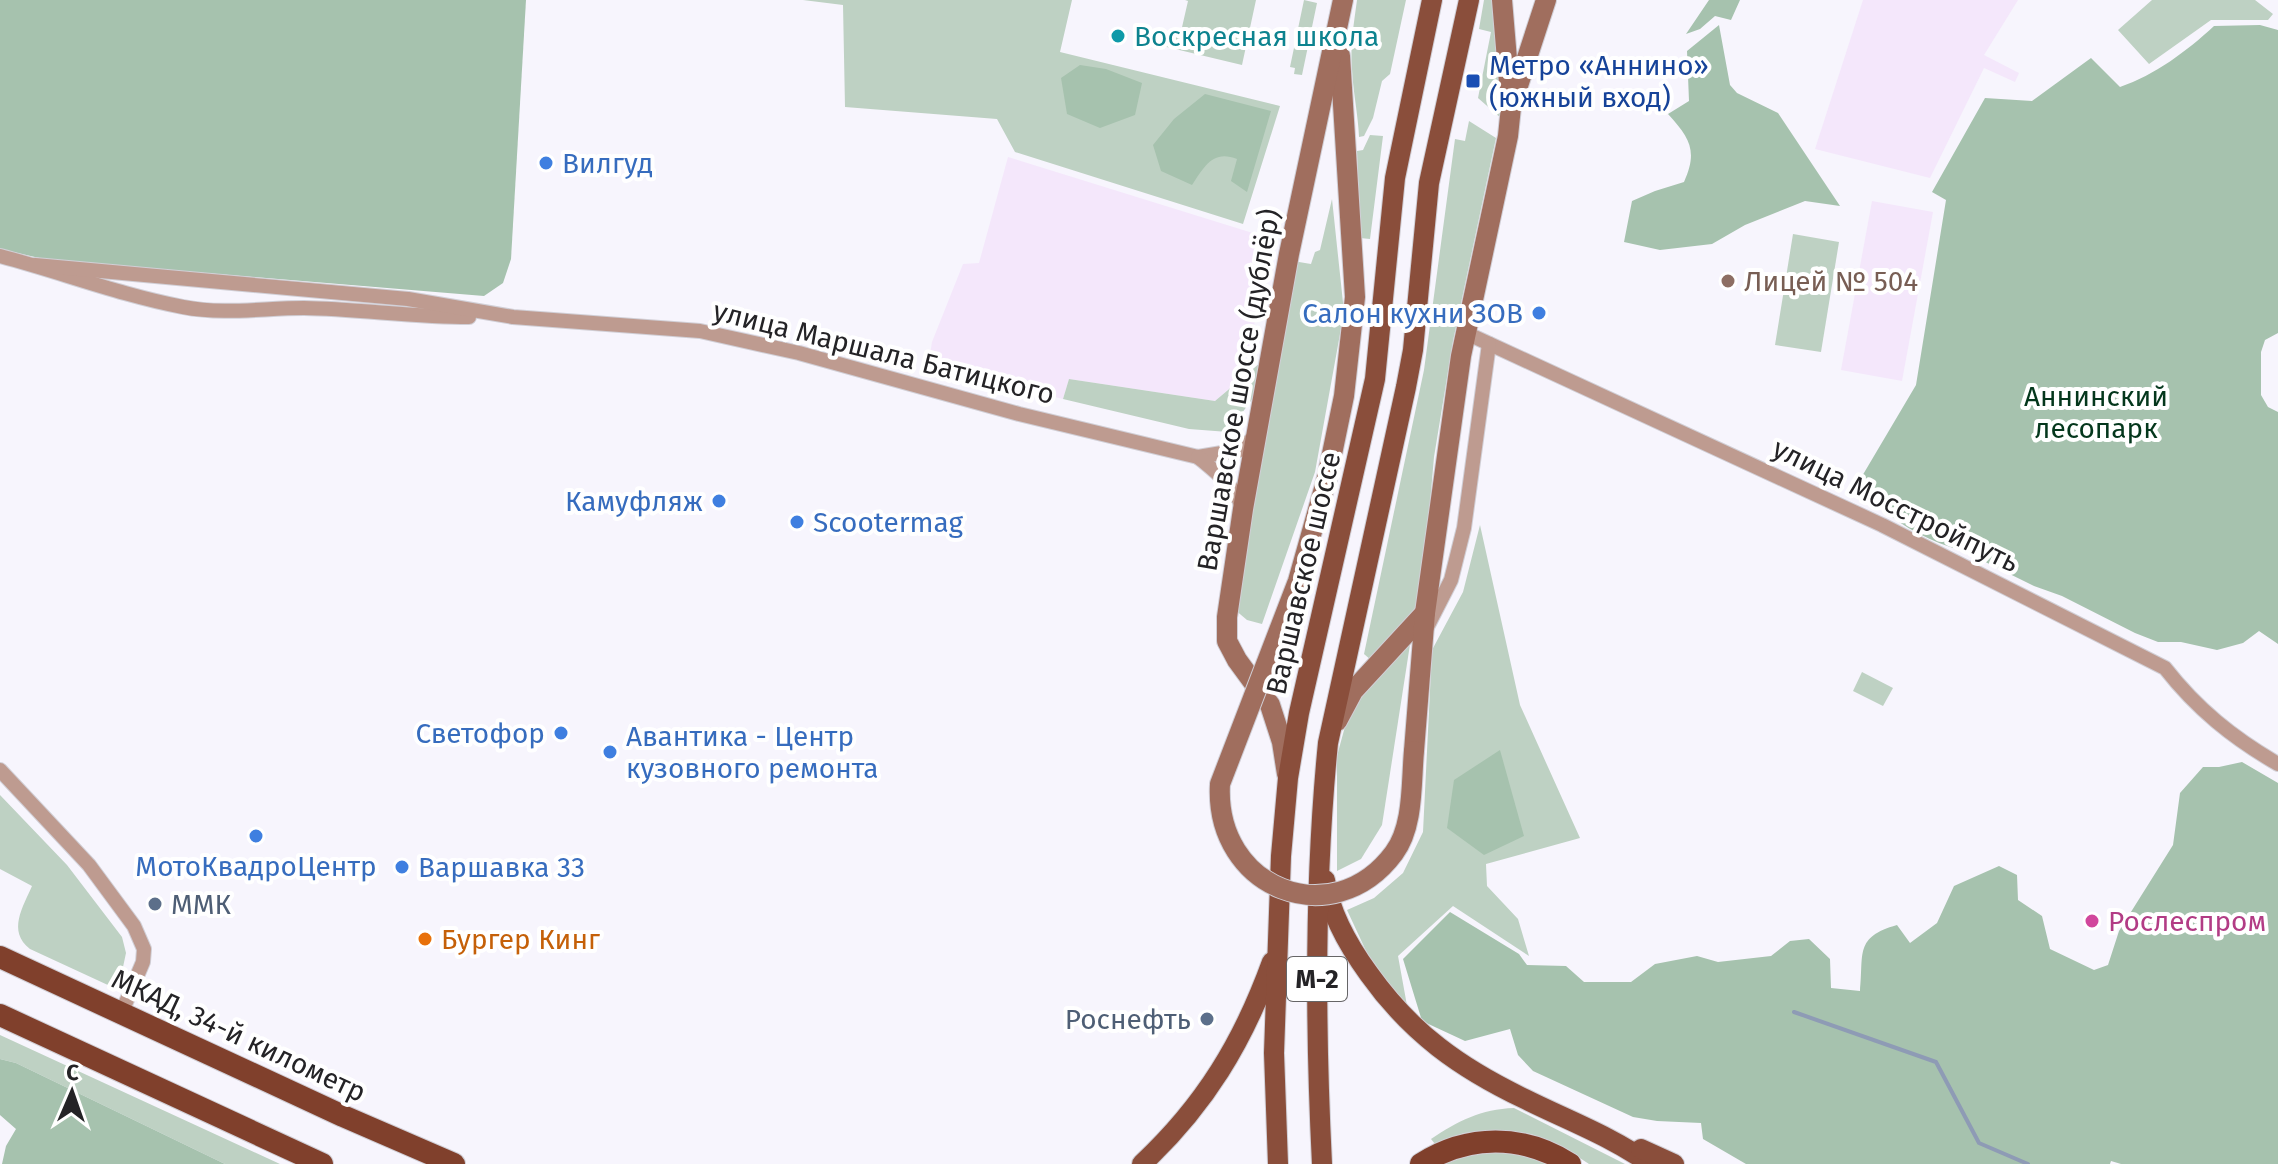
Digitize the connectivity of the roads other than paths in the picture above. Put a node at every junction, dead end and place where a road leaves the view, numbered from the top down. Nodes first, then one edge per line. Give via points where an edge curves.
1 (1432, 0) edge
2 (1469, 0) edge
3 (1502, 0) edge
4 (1546, 0) edge
5 (1341, 10) edge
6 (1511, 107) junction
7 (0, 256) edge
8 (35, 265) junction
9 (506, 317) junction
10 (1466, 333) junction
11 (1489, 344) junction
12 (1256, 434) junction
13 (1198, 457) junction
14 (1243, 509) junction
15 (1425, 613) junction
16 (1423, 635) junction
17 (1328, 743) junction
18 (2278, 764) edge
19 (0, 770) edge
20 (1288, 778) junction
21 (1321, 855) junction
22 (1278, 948) junction
23 (0, 957) edge
24 (121, 1014) junction
25 (0, 1015) edge
26 (1593, 1130) junction
27 (322, 1164) edge
28 (454, 1164) edge
29 (1142, 1164) edge
30 (1278, 1164) edge
31 (1322, 1164) edge
32 (1421, 1164) edge
33 (1570, 1164) edge
34 (1650, 1164) edge
35 (1674, 1164) edge

1 - 20 main road, Варшавское шоссе via 1395,178 1375,379
2 - 17 main road via 1429,183 1406,387
3 - 6 main road
4 - 6 main road
5 - 12 main road, Варшавское шоссе (дублёр)
5 - 16 main road, bridge via 1355,297 1344,396 1298,581 1220,784 1224,828 1251,872 1271,886 1323,894 1348,889 1374,874 1395,852 1406,829
6 - 10 main road
7 - 8 street, улица Маршала Батицкого
8 - 9 street, улица Маршала Батицкого via 408,299
8 - 9 street, улица Маршала Батицкого via 159,302 214,312 308,308
9 - 13 street, улица Маршала Батицкого via 728,336
10 - 11 street, улица Мосстройпуть
10 - 15 main road
11 - 16 street via 1464,528 1443,599
11 - 18 street, улица Мосстройпуть via 1882,525 2165,668 2235,739
12 - 13 street, улица Маршала Батицкого via 1240,450
12 - 14 main road, Варшавское шоссе (дублёр)
13 - 14 street via 1221,477
14 - 20 main road, Варшавское шоссе (дублёр) via 1229,591 1227,641 1270,705
15 - 16 main road
15 - 17 main road via 1353,691
17 - 21 main road
19 - 24 street via 89,865 134,926 144,949 143,962
20 - 22 main road, Варшавское шоссе / М-2
21 - 26 main road via 1326,890 1358,959 1409,1023 1474,1072
21 - 31 main road, М-2 via 1315,1020
22 - 29 main road via 1257,1004 1220,1074
22 - 30 main road, Варшавское шоссе / М-2
23 - 24 highway, МКАД, 34-й километр
24 - 28 highway, МКАД, 34-й километр
25 - 27 highway
26 - 34 main road
26 - 35 main road
32 - 33 highway via 1468,1143 1501,1140 1534,1146

